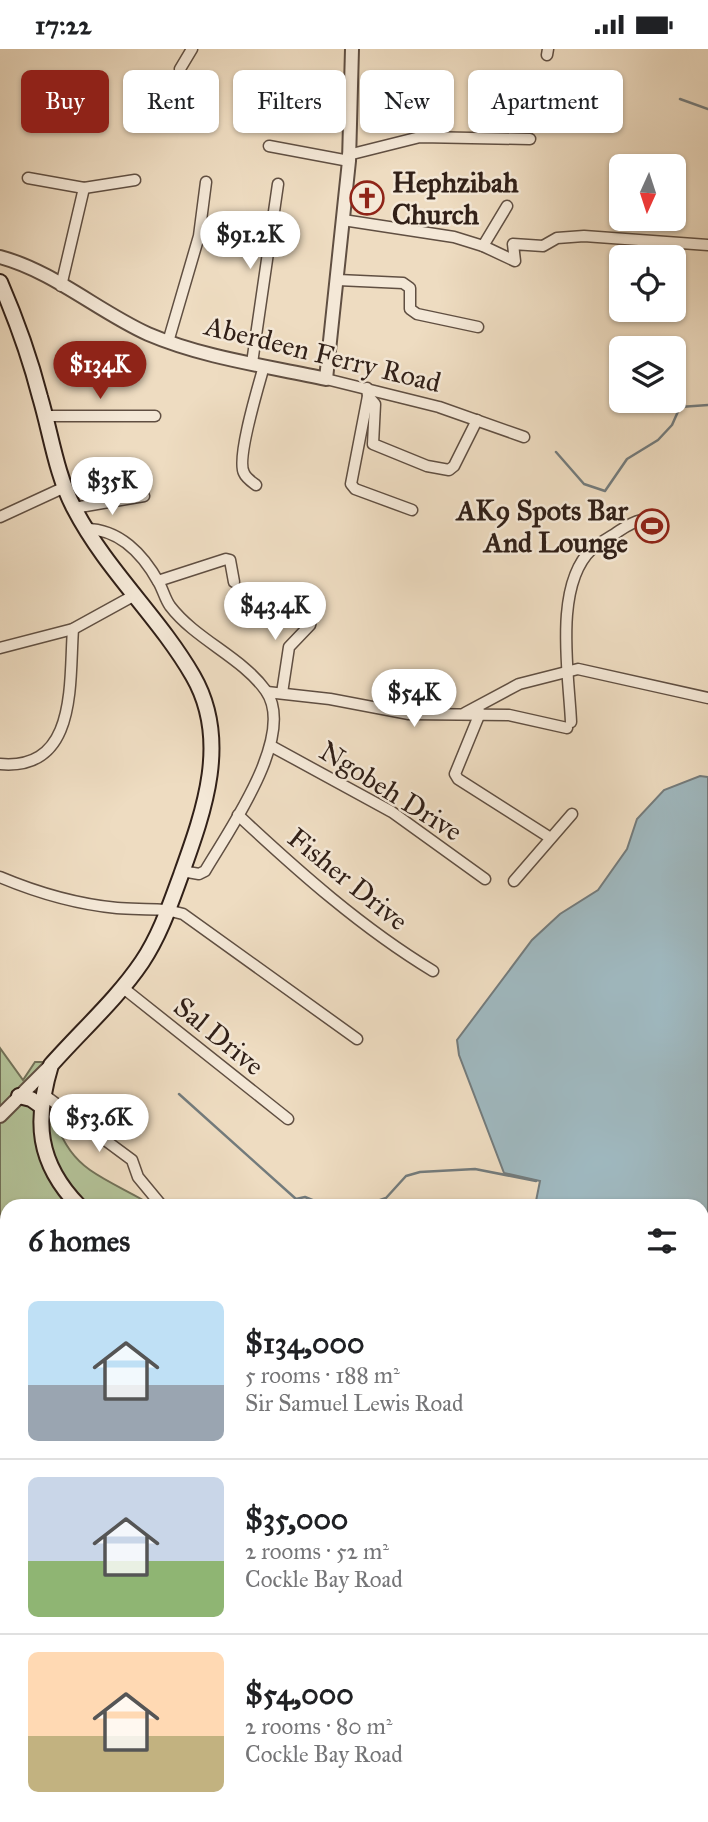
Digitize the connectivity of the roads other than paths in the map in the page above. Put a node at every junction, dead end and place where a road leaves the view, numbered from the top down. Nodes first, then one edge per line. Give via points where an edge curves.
1 (192, 49) edge
2 (352, 49) edge
3 (180, 69) dead end
4 (530, 139) dead end
5 (269, 146) dead end
6 (348, 158) junction
7 (28, 178) dead end
8 (135, 180) dead end
9 (206, 182) dead end
10 (278, 184) dead end
11 (84, 188) junction
12 (507, 205) dead end
13 (343, 220) junction
14 (708, 245) edge
15 (483, 246) junction
16 (0, 257) edge
17 (338, 280) junction
18 (0, 282) edge
19 (61, 286) junction
20 (478, 327) dead end
21 (167, 342) junction
22 (258, 365) junction
23 (326, 379) junction
24 (367, 392) junction
25 (45, 416) junction
26 (155, 416) dead end
27 (477, 420) junction
28 (524, 436) dead end
29 (256, 485) dead end
30 (65, 487) junction
31 (144, 496) dead end
32 (74, 508) junction
33 (412, 510) dead end
34 (0, 517) edge
35 (662, 527) dead end
36 (86, 529) junction
37 (158, 581) junction
38 (233, 582) dead end
39 (133, 596) junction
40 (315, 602) dead end
41 (73, 629) junction
42 (0, 648) edge
43 (566, 671) junction
44 (267, 692) junction
45 (282, 693) junction
46 (708, 698) edge
47 (464, 713) junction
48 (480, 713) junction
49 (271, 745) junction
50 (0, 764) edge
51 (572, 814) dead end
52 (238, 815) junction
53 (549, 837) junction
54 (182, 871) junction
55 (0, 877) edge
56 (485, 879) dead end
57 (514, 881) dead end
58 (176, 912) junction
59 (433, 971) dead end
60 (122, 987) junction
61 (357, 1039) dead end
62 (51, 1065) junction
63 (19, 1097) junction
64 (42, 1100) junction
65 (0, 1116) edge
66 (288, 1119) dead end
67 (73, 1199) edge
68 (156, 1199) edge

1 - 3 street
2 - 6 street
4 - 6 street via 420,137
5 - 6 street
6 - 13 street
7 - 11 street
8 - 11 street
9 - 21 street via 199,236
10 - 22 street
11 - 19 street
12 - 15 street
13 - 15 street via 429,231
13 - 17 street
14 - 15 street via 567,236 543,246 513,244 515,261
16 - 19 street, Aberdeen Ferry Road
17 - 20 street via 404,283 410,288 410,309 417,314
17 - 23 street
18 - 25 main road via 29,357
19 - 21 street, Aberdeen Ferry Road
21 - 22 street, Aberdeen Ferry Road
22 - 23 street, Aberdeen Ferry Road
22 - 29 street via 243,464 245,475
23 - 24 street, Aberdeen Ferry Road
24 - 27 street, Aberdeen Ferry Road
24 - 27 street via 375,404 373,444 441,470 454,466
24 - 33 street via 351,484
25 - 26 street
25 - 30 main road
27 - 28 street, Aberdeen Ferry Road
30 - 32 main road
30 - 34 street
31 - 32 street
32 - 36 main road
35 - 43 street via 638,519 591,549 571,594
36 - 37 street via 110,531 119,537
36 - 39 main road
37 - 38 street via 226,559 230,560
37 - 44 street via 177,614
39 - 41 street
39 - 54 main road via 195,678 212,730 209,782
40 - 45 street via 314,619 289,647
41 - 42 street
41 - 50 street via 68,704 56,740 36,760
43 - 46 street via 578,669
43 - 47 street via 519,684
43 - 48 street via 569,725
44 - 45 street
44 - 49 street
45 - 47 street via 409,714
47 - 48 street
48 - 53 street via 455,774
49 - 52 street
49 - 56 street, Ngobeh Drive via 393,812
51 - 53 street
52 - 54 street via 205,871
52 - 59 street, Fisher Drive via 386,942
53 - 57 street
54 - 58 main road
55 - 58 street via 70,901
58 - 60 main road
58 - 61 street
60 - 62 main road
60 - 66 street, Sal Drive
62 - 63 street
62 - 64 main road
63 - 64 main road
63 - 65 street
64 - 67 main road via 44,1147 52,1173
64 - 68 street via 132,1160 138,1177

